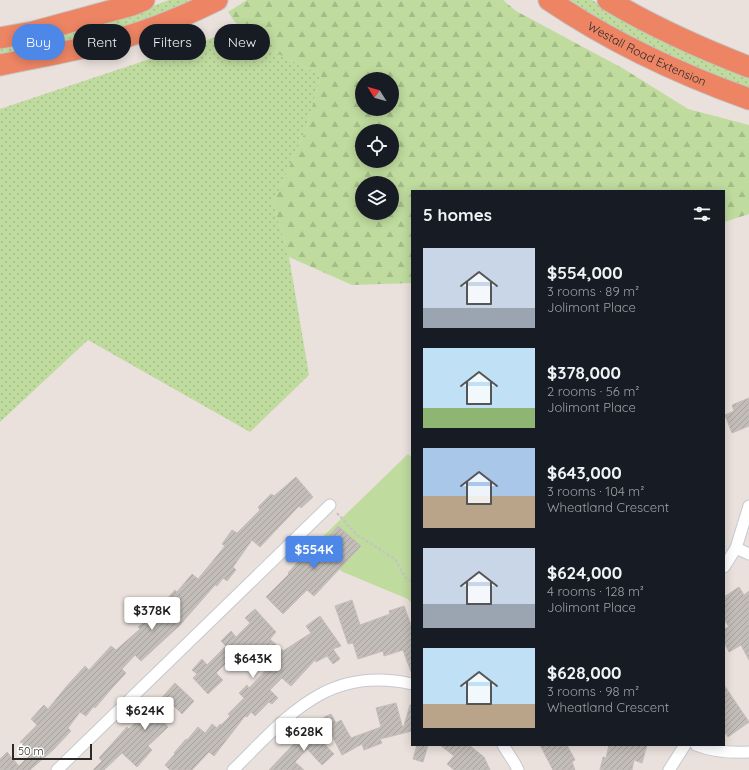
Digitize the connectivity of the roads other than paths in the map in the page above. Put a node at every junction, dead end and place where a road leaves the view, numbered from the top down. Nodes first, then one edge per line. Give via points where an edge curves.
1 (144, 0) edge
2 (217, 0) edge
3 (608, 0) edge
4 (550, 1) edge
5 (0, 38) edge
6 (0, 65) edge
7 (749, 67) edge
8 (749, 99) edge
9 (330, 505) road end
10 (749, 506) edge
11 (736, 548) junction
12 (749, 554) edge
13 (725, 565) edge
14 (411, 684) edge
15 (504, 746) edge
16 (684, 746) edge
17 (698, 746) edge
18 (749, 752) edge
19 (57, 770) edge
20 (233, 770) edge
21 (518, 770) edge
22 (669, 770) edge

1 - 5 highway via 33,32
2 - 6 highway via 180,18 136,34
3 - 7 highway via 680,38
4 - 8 highway, Westall Road Extension via 652,59 706,84
9 - 19 street
10 - 11 street
11 - 12 street
11 - 13 street
14 - 20 street via 367,680 327,691 299,707
15 - 21 street
16 - 22 street
17 - 18 street via 727,753

